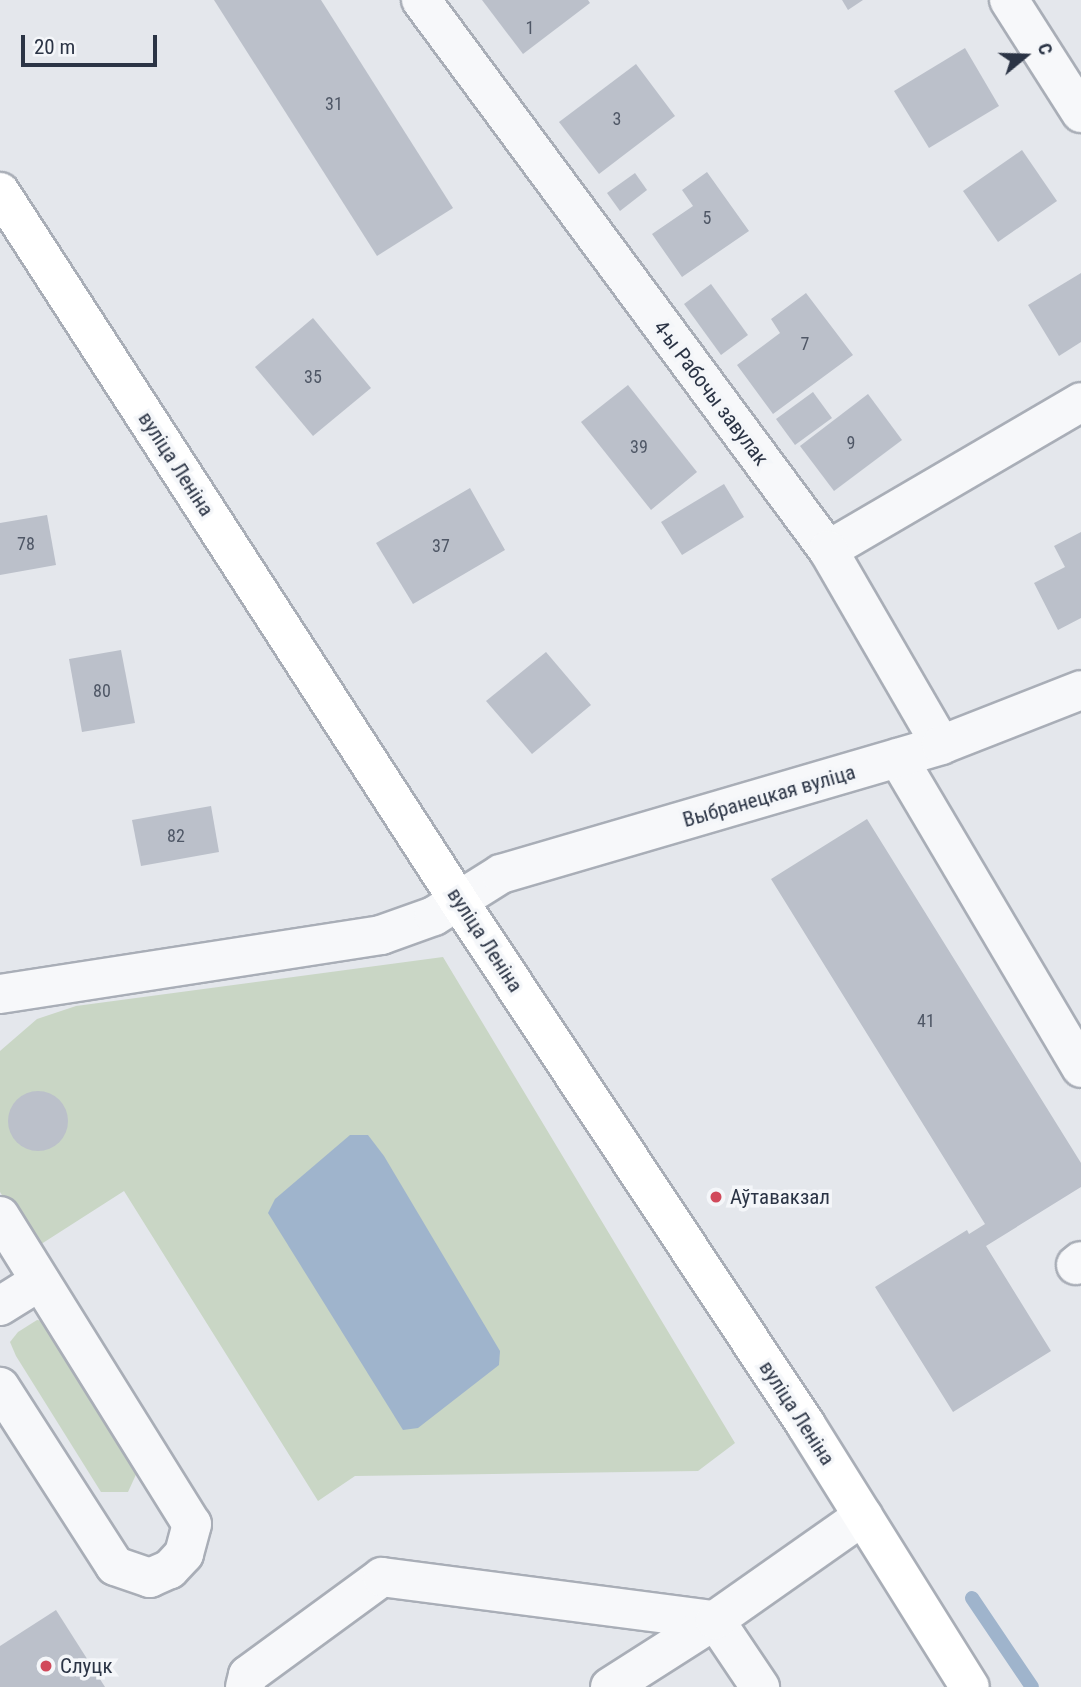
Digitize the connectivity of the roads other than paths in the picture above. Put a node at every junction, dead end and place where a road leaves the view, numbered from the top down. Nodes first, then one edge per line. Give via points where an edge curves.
1 (421, 0) edge
2 (1009, 0) edge
3 (1081, 113) edge
4 (0, 192) edge
5 (1081, 402) edge
6 (828, 550) junction
7 (1081, 690) edge
8 (941, 745) junction
9 (898, 758) junction
10 (458, 900) junction
11 (0, 994) edge
12 (1081, 1068) edge
13 (0, 1216) edge
14 (40, 1281) junction
15 (0, 1306) edge
16 (0, 1387) edge
17 (863, 1516) junction
18 (715, 1620) junction
19 (245, 1687) edge
20 (610, 1687) edge
21 (760, 1687) edge
22 (970, 1687) edge

1 - 6 street, 4-ы Рабочы завулак
2 - 3 street
4 - 10 main road, вуліца Леніна
5 - 6 street
6 - 8 street, 4-ы Рабочы завулак
7 - 8 street, Выбранецкая вуліца
8 - 9 street, Выбранецкая вуліца
9 - 10 street, Выбранецкая вуліца via 501,874
9 - 12 street
10 - 11 street, Выбранецкая вуліца via 434,916 381,935
10 - 17 main road, вуліца Леніна
13 - 14 street
14 - 15 street
14 - 16 street via 192,1524 184,1555 170,1569 150,1578 115,1566
17 - 18 street
17 - 22 main road, вуліца Леніна
18 - 19 street via 382,1577 248,1675
18 - 20 street
18 - 21 street

